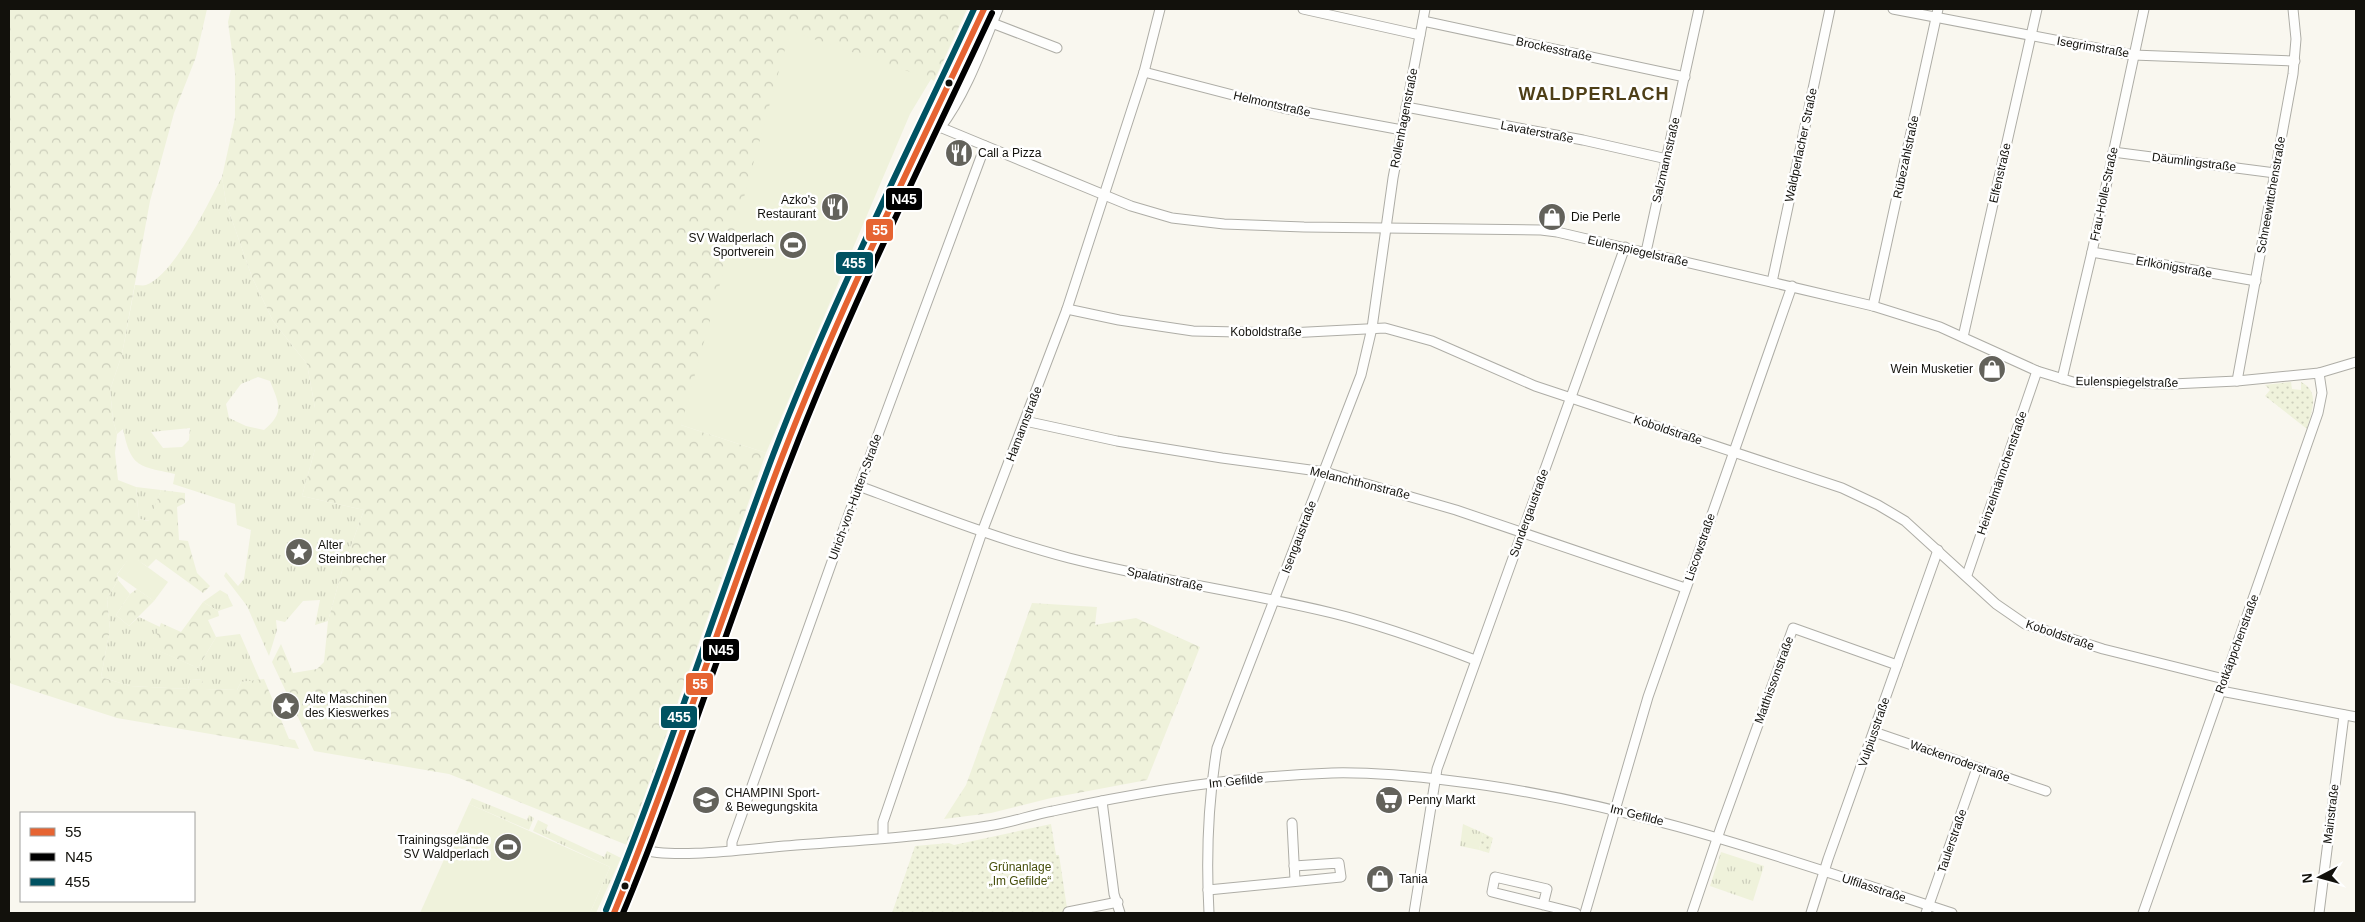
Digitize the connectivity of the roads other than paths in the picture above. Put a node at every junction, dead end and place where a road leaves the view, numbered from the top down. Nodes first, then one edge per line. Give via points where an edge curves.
1 (984, 9) edge
2 (998, 9) edge
3 (1160, 9) edge
4 (1303, 9) edge
5 (1425, 9) edge
6 (1699, 9) edge
7 (1830, 9) edge
8 (1893, 9) edge
9 (2037, 9) edge
10 (2144, 9) edge
11 (2293, 9) edge
12 (1937, 13) edge
13 (1423, 21) junction
14 (992, 23) junction
15 (1420, 35) junction
16 (2031, 36) junction
17 (1056, 48) dead end
18 (2133, 54) junction
19 (2295, 61) junction
20 (1144, 72) junction
21 (1685, 77) junction
22 (1406, 107) junction
23 (935, 126) junction
24 (1402, 130) junction
25 (985, 146) junction
26 (2113, 152) junction
27 (1667, 159) junction
28 (2274, 173) junction
29 (1104, 196) junction
30 (1385, 228) junction
31 (1625, 248) junction
32 (1646, 252) junction
33 (2092, 252) junction
34 (2256, 281) junction
35 (1772, 282) junction
36 (1792, 286) junction
37 (1873, 306) junction
38 (1067, 309) junction
39 (1372, 328) junction
40 (1963, 337) junction
41 (2356, 362) edge
42 (2038, 371) junction
43 (2319, 373) junction
44 (2062, 379) junction
45 (2236, 381) junction
46 (1571, 398) junction
47 (1025, 421) junction
48 (1732, 452) junction
49 (1325, 472) junction
50 (859, 486) junction
51 (1522, 531) junction
52 (982, 532) junction
53 (1938, 550) junction
54 (1967, 575) junction
55 (1685, 588) junction
56 (1274, 601) junction
57 (1475, 660) junction
58 (1897, 665) junction
59 (2224, 680) junction
60 (2221, 691) junction
61 (2344, 715) junction
62 (2356, 717) edge
63 (1874, 732) junction
64 (1977, 768) junction
65 (1436, 779) junction
66 (1212, 782) junction
67 (2046, 791) dead end
68 (1102, 801) junction
69 (1614, 809) junction
70 (1292, 823) dead end
71 (1718, 836) junction
72 (883, 838) junction
73 (641, 849) junction
74 (732, 850) junction
75 (1294, 866) junction
76 (1824, 871) junction
77 (1295, 880) junction
78 (1208, 890) junction
79 (1118, 902) junction
80 (1543, 905) junction
81 (1927, 910) edge
82 (1068, 912) dead end
83 (614, 913) edge
84 (1120, 913) edge
85 (1209, 913) edge
86 (1414, 913) edge
87 (1576, 913) edge
88 (1585, 913) edge
89 (1692, 913) edge
90 (1811, 913) edge
91 (1952, 913) edge
92 (2143, 913) edge
93 (2319, 913) edge

1 - 23 main road
2 - 14 street
3 - 20 street, Hamannstraße
4 - 15 street
5 - 13 street, Rollenhagenstraße
6 - 21 street, Salzmannstraße
7 - 35 street, Waldperlacher Straße
8 - 12 street, Isegrimstraße
9 - 16 street, Elfenstraße
10 - 18 street, Frau-Holle-Straße
11 - 19 street, Schneewittchenstraße
12 - 16 street, Isegrimstraße
12 - 37 street, Rübezahlstraße
13 - 15 street, Rollenhagenstraße
13 - 21 street, Brockesstraße
14 - 17 street
14 - 23 street via 962,91
15 - 22 street, Rollenhagenstraße
16 - 18 street, Isegrimstraße
16 - 40 street, Elfenstraße
18 - 19 street, Isegrimstraße
18 - 26 street, Frau-Holle-Straße
19 - 28 street, Schneewittchenstraße
20 - 24 street, Helmontstraße via 1283,108
20 - 29 street, Hamannstraße
21 - 27 street, Salzmannstraße
22 - 24 street, Rollenhagenstraße
22 - 27 street, Lavaterstraße
23 - 25 street, Eulenspiegelstraße
23 - 73 main road via 831,338 782,457
24 - 30 street, Rollenhagenstraße
25 - 29 street, Eulenspiegelstraße
25 - 50 street, Ulrich-von-Hutten-Straße
26 - 28 street, Däumlingstraße
26 - 33 street, Frau-Holle-Straße
27 - 32 street, Salzmannstraße
28 - 34 street, Schneewittchenstraße
29 - 30 street, Eulenspiegelstraße via 1172,218 1224,224
29 - 38 street, Hamannstraße
30 - 31 street, Eulenspiegelstraße via 1541,230
30 - 39 street, Isengaustraße
31 - 32 street, Eulenspiegelstraße
31 - 46 street, Sundergaustraße
32 - 35 street, Eulenspiegelstraße
33 - 34 street, Erlkönigstraße
33 - 44 street, Frau-Holle-Straße
34 - 45 street, Schneewittchenstraße
35 - 36 street, Eulenspiegelstraße
36 - 37 street, Eulenspiegelstraße
36 - 48 street, Liscowstraße
37 - 40 street, Eulenspiegelstraße
38 - 39 street, Koboldstraße via 1193,331 1289,333
38 - 47 street, Hamannstraße
39 - 46 street, Koboldstraße via 1385,328 1432,342
39 - 49 street, Isengaustraße via 1360,375
40 - 42 street, Eulenspiegelstraße
41 - 43 street, Eulenspiegelstraße
42 - 44 street, Eulenspiegelstraße
42 - 54 street, Heinzelmännchenstraße
43 - 45 street, Eulenspiegelstraße
43 - 59 street, Rotkäppchenstraße via 2322,393 2318,413
44 - 45 street, Eulenspiegelstraße via 2112,383
46 - 48 street, Koboldstraße
46 - 51 street, Sundergaustraße
47 - 49 street, Melanchthonstraße via 1144,445
47 - 52 street, Hamannstraße
48 - 53 street, Koboldstraße via 1842,488 1878,505 1905,521
48 - 55 street, Liscowstraße
49 - 51 street, Melanchthonstraße
49 - 56 street, Isengaustraße
50 - 52 street, Spalatinstraße
50 - 74 street, Ulrich-von-Hutten-Straße via 732,842
51 - 55 street, Melanchthonstraße
51 - 57 street, Sundergaustraße
52 - 56 street, Spalatinstraße via 1110,568
52 - 72 street, Hamannstraße via 882,822
53 - 54 street, Koboldstraße
53 - 58 street, Vulpiusstraße
54 - 59 street, Koboldstraße via 1996,604 2025,624 2103,649
55 - 69 street, Liscowstraße
56 - 57 street, Spalatinstraße via 1355,619
56 - 66 street, Isengaustraße via 1217,748
57 - 65 street, Sundergaustraße
58 - 63 street, Vulpiusstraße
58 - 71 street, Matthissonstraße via 1793,628
59 - 60 street, Rotkäppchenstraße
60 - 61 street
60 - 92 street, Rotkäppchenstraße
61 - 62 street
61 - 93 street, Mainstraße
63 - 64 street, Wackenroderstraße
63 - 76 street, Vulpiusstraße
64 - 67 street, Wackenroderstraße
64 - 81 street, Taulerstraße
65 - 66 street, Im Gefilde via 1329,773
65 - 69 street, Im Gefilde via 1509,788
65 - 86 street, Sundergaustraße
66 - 68 street, Im Gefilde
66 - 78 street, Isengaustraße
68 - 72 street, Im Gefilde via 990,826
68 - 79 street via 1114,894
69 - 71 street, Im Gefilde
69 - 88 street, Liscowstraße
70 - 75 street
71 - 76 street, Im Gefilde
71 - 89 street
72 - 74 street, Im Gefilde
73 - 74 street, Im Gefilde via 654,854
73 - 83 main road
75 - 77 street
75 - 77 street via 1339,863 1341,877
76 - 81 street, Ulfilasstraße
76 - 90 street, Vulpiusstraße
77 - 78 street
78 - 85 street, Isengaustraße
79 - 82 street
79 - 84 street
80 - 80 street via 1492,892 1495,877 1547,889
80 - 87 street
81 - 91 street, Ulfilasstraße

